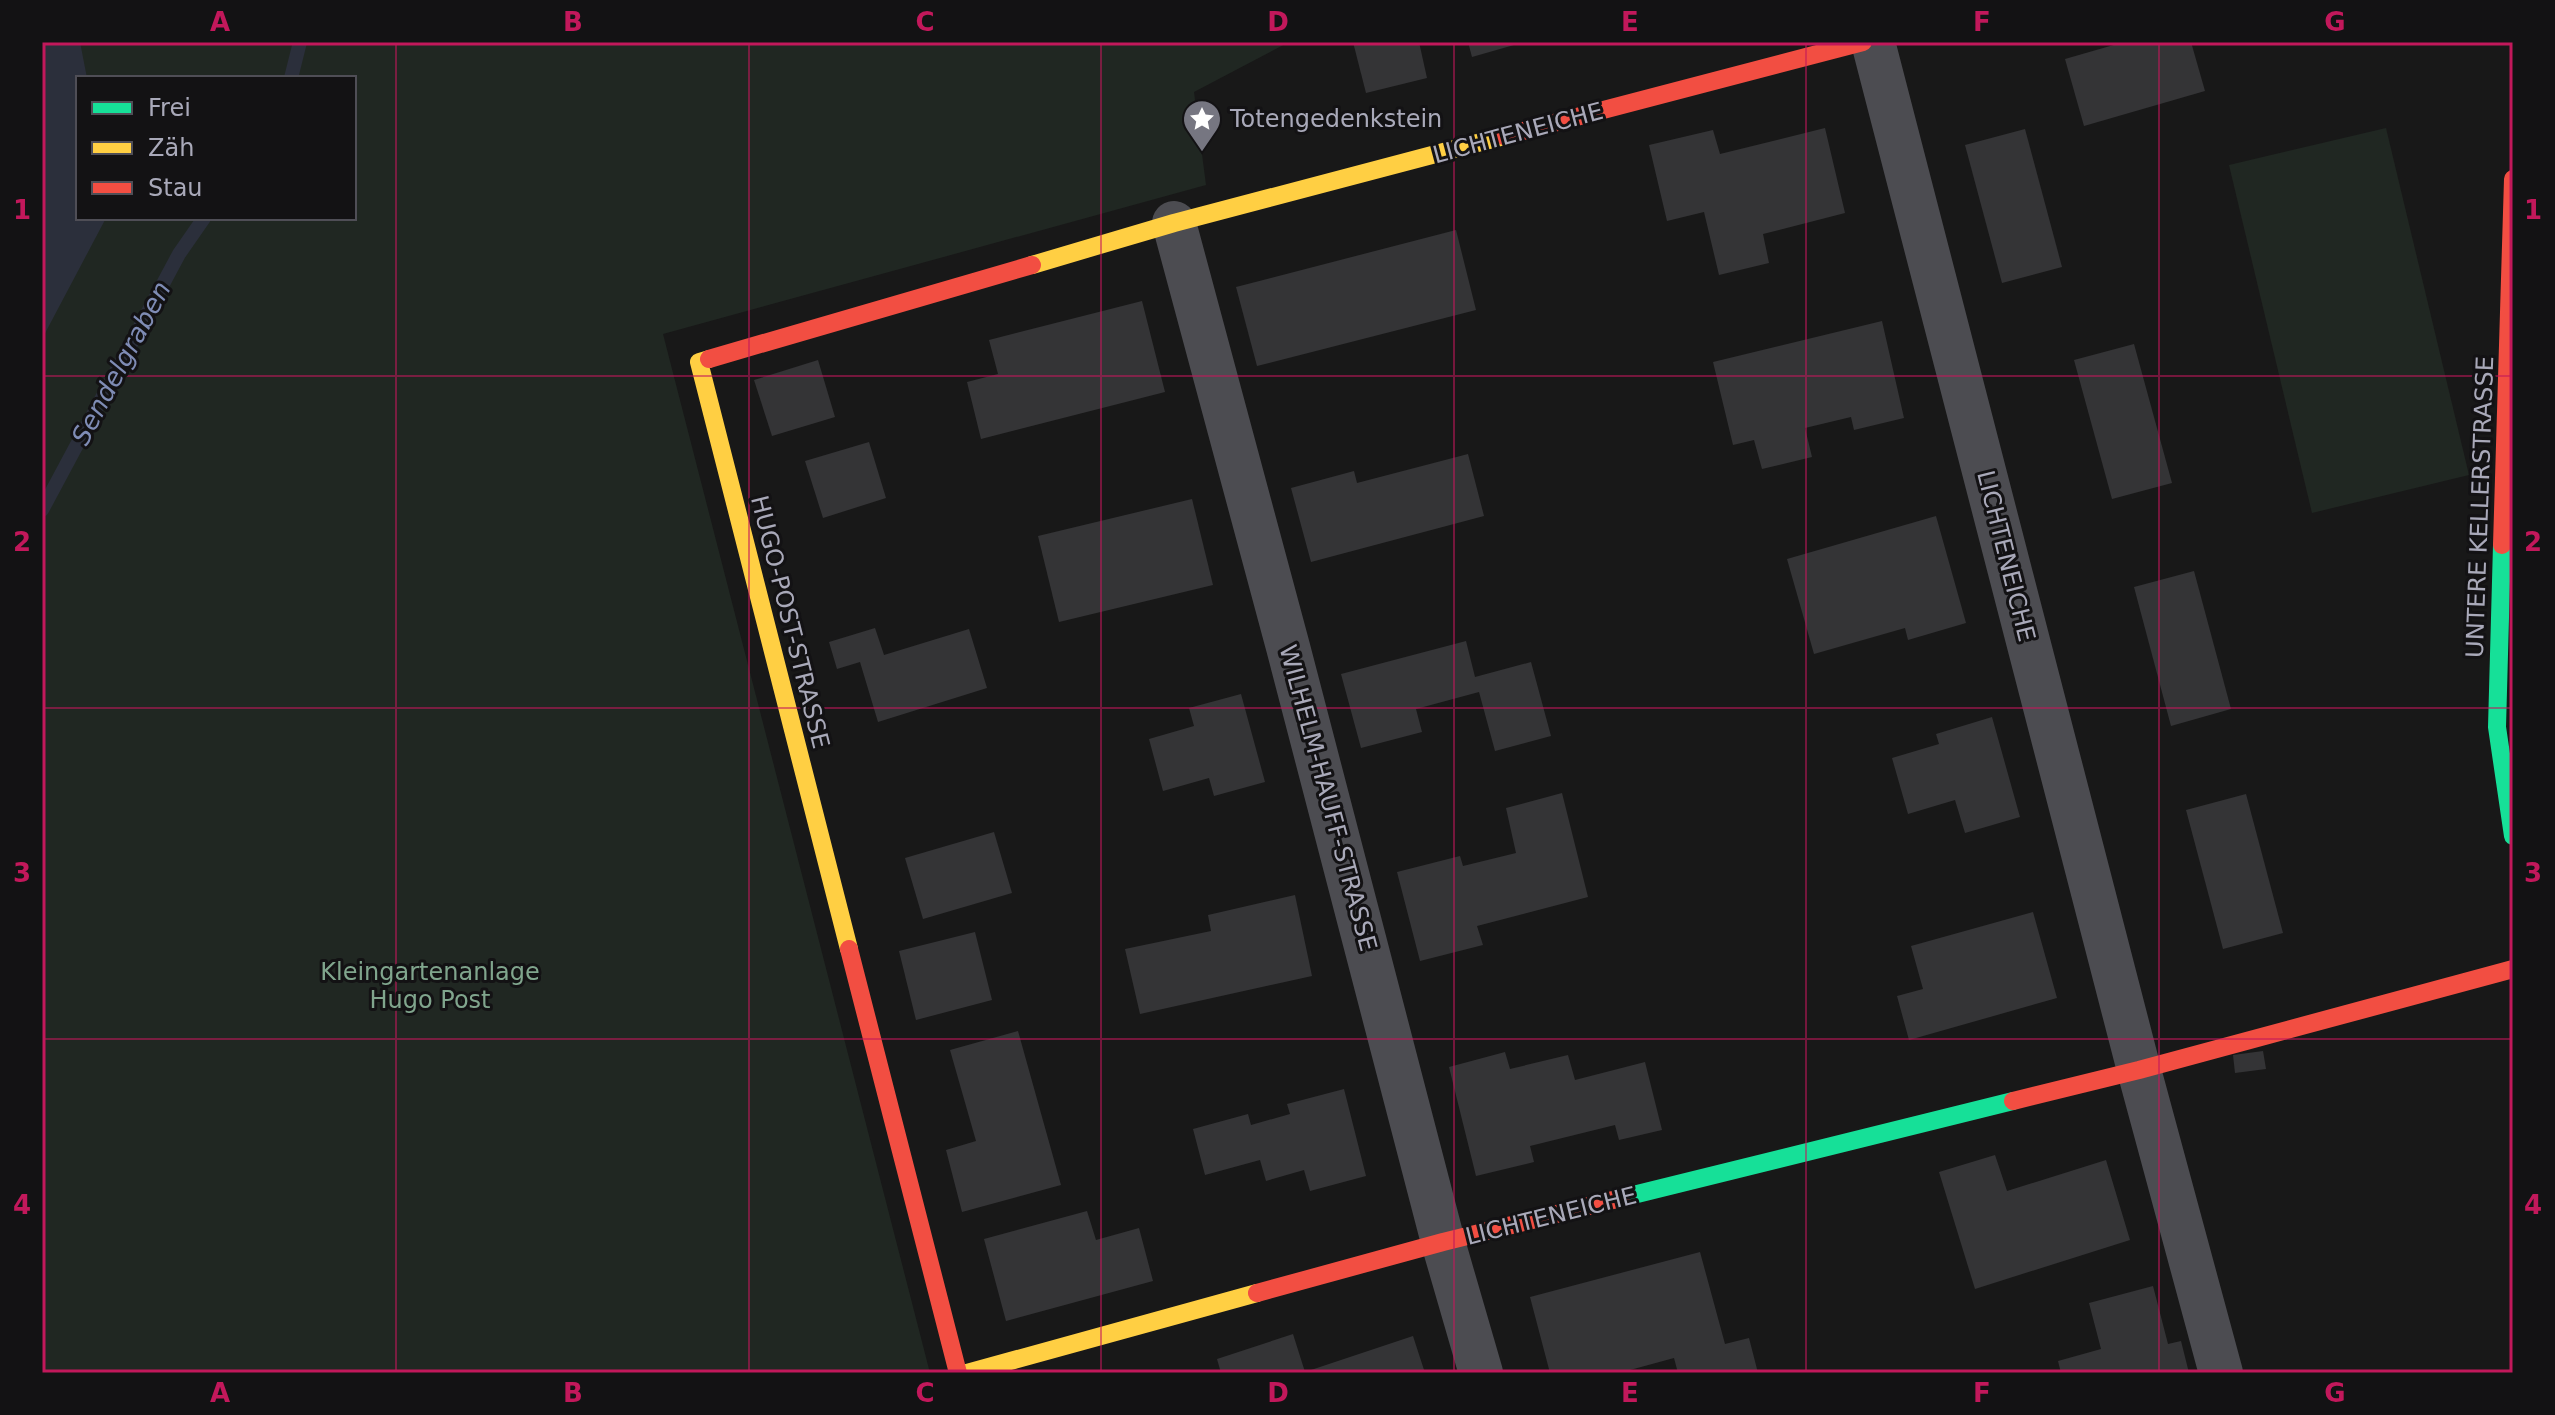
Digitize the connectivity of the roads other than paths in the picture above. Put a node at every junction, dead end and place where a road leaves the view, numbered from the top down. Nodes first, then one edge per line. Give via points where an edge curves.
1 (1863, 42) edge
2 (1873, 42) edge
3 (2513, 179) edge
4 (1174, 223) junction
5 (2513, 836) edge
6 (2513, 969) edge
7 (2139, 1070) junction
8 (1443, 1242) junction
9 (958, 1373) edge
10 (967, 1373) edge
11 (1481, 1373) edge
12 (2221, 1373) edge

1 - 4 street, LICHTENEICHE
2 - 7 street, LICHTENEICHE
3 - 5 street, UNTERE KELLERSTRASSE via 2497,727
4 - 8 street, WILHELM-HAUFF-STRASSE
4 - 9 street, HUGO-POST-STRASSE via 699,362
6 - 7 street, LICHTENEICHE
7 - 8 street, LICHTENEICHE
7 - 12 street, LICHTENEICHE
8 - 10 street, LICHTENEICHE
8 - 11 street, WILHELM-HAUFF-STRASSE

